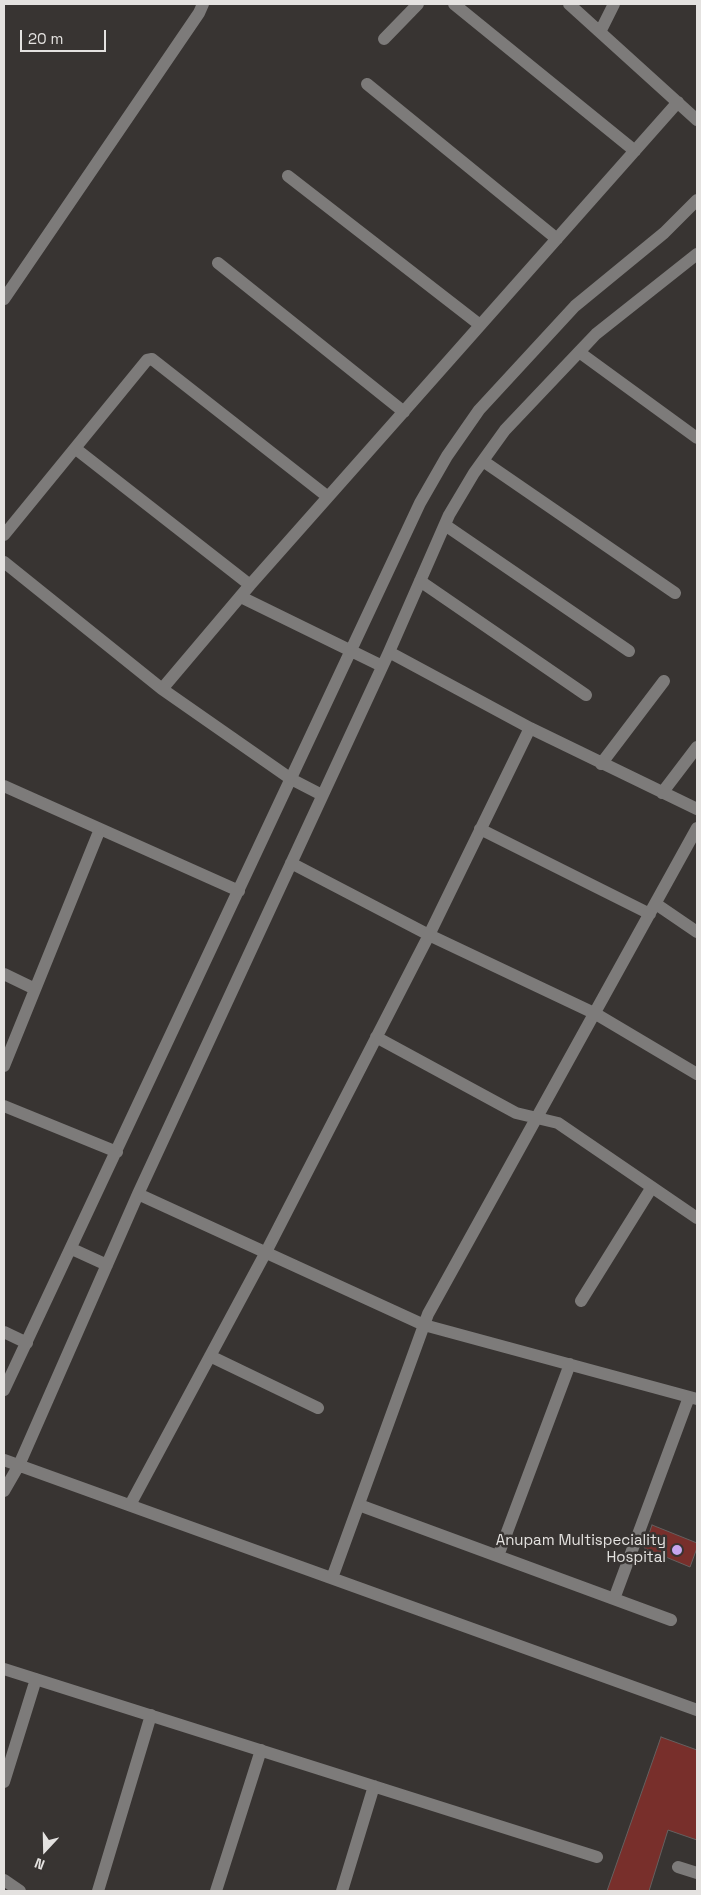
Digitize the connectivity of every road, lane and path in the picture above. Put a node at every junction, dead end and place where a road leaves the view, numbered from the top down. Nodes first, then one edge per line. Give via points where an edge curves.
1 (203, 4) edge
2 (418, 4) edge
3 (454, 4) edge
4 (569, 4) edge
5 (614, 4) edge
6 (600, 32) junction
7 (384, 39) dead end
8 (367, 84) dead end
9 (678, 102) junction
10 (697, 120) edge
11 (635, 151) junction
12 (288, 176) dead end
13 (697, 200) edge
14 (557, 239) junction
15 (697, 254) edge
16 (218, 263) dead end
17 (4, 299) edge
18 (480, 325) junction
19 (579, 352) junction
20 (404, 412) junction
21 (697, 438) edge
22 (76, 449) junction
23 (483, 461) junction
24 (328, 498) junction
25 (445, 525) junction
26 (4, 535) edge
27 (4, 562) edge
28 (420, 581) junction
29 (250, 585) junction
30 (675, 593) dead end
31 (241, 596) junction
32 (351, 651) junction
33 (629, 651) dead end
34 (389, 652) junction
35 (382, 666) junction
36 (664, 681) dead end
37 (162, 689) junction
38 (586, 695) dead end
39 (530, 728) junction
40 (697, 747) edge
41 (602, 764) junction
42 (291, 779) junction
43 (4, 786) edge
44 (662, 793) junction
45 (322, 795) junction
46 (697, 809) edge
47 (697, 828) edge
48 (100, 829) junction
49 (480, 829) junction
50 (291, 863) junction
51 (239, 891) junction
52 (653, 909) junction
53 (697, 932) edge
54 (429, 935) junction
55 (4, 974) edge
56 (35, 989) junction
57 (596, 1014) junction
58 (376, 1037) junction
59 (4, 1066) edge
60 (697, 1074) edge
61 (4, 1106) edge
62 (536, 1119) junction
63 (117, 1152) junction
64 (652, 1187) junction
65 (138, 1194) junction
66 (697, 1218) edge
67 (72, 1249) junction
68 (266, 1252) junction
69 (107, 1265) junction
70 (581, 1301) dead end
71 (424, 1325) junction
72 (4, 1332) edge
73 (27, 1343) junction
74 (210, 1356) junction
75 (570, 1364) junction
76 (4, 1390) edge
77 (693, 1398) edge
78 (318, 1408) dead end
79 (4, 1460) edge
80 (19, 1465) junction
81 (4, 1491) edge
82 (130, 1505) junction
83 (359, 1505) junction
84 (498, 1556) junction
85 (332, 1578) junction
86 (614, 1599) junction
87 (671, 1620) dead end
88 (4, 1668) edge
89 (36, 1679) junction
90 (697, 1710) edge
91 (150, 1715) junction
92 (260, 1750) junction
93 (4, 1782) edge
94 (374, 1786) junction
95 (597, 1858) dead end
96 (678, 1866) dead end
97 (697, 1873) edge
98 (4, 1880) edge
99 (20, 1891) edge
100 (98, 1891) edge
101 (216, 1891) edge
102 (342, 1891) edge

1 - 17 street
2 - 7 street
3 - 11 street
4 - 6 street
5 - 6 street
6 - 9 street
8 - 14 street
9 - 10 street
9 - 11 street
11 - 14 street
12 - 18 street
13 - 32 street via 664,233 575,306 480,410 447,456 420,503
14 - 18 street
15 - 19 street via 596,334
16 - 20 street
18 - 20 street
19 - 21 street
19 - 23 street via 505,430
20 - 24 street
22 - 24 street via 147,360 152,359
22 - 26 street
22 - 29 street
23 - 25 street
23 - 30 street
24 - 29 street
25 - 28 street
25 - 33 street
27 - 37 street
28 - 34 street
28 - 38 street
29 - 31 street
31 - 32 street
31 - 37 street
32 - 35 street
32 - 42 street
34 - 35 street
34 - 39 street
35 - 45 street
36 - 41 street
37 - 42 street
39 - 41 street
39 - 49 street
40 - 44 street
41 - 44 street
42 - 45 street
42 - 51 street
43 - 48 street
44 - 46 street
45 - 50 street
47 - 52 street
48 - 51 street
48 - 56 street
49 - 52 street
49 - 54 street
50 - 54 street
50 - 65 street
51 - 63 street
52 - 53 street
52 - 57 street
54 - 57 street
54 - 58 street
55 - 56 street
56 - 59 street
57 - 60 street
57 - 62 street
58 - 62 street via 516,1113
58 - 68 street
61 - 63 street
62 - 64 street via 558,1123
62 - 71 street
63 - 67 street
64 - 66 street
64 - 70 street
65 - 68 street
65 - 69 street
67 - 69 street
67 - 73 street
68 - 71 street
68 - 74 street
69 - 80 street
71 - 75 street
71 - 83 street
72 - 73 street
73 - 76 street
74 - 78 street
74 - 82 street
75 - 77 street
75 - 84 street
77 - 86 street
79 - 80 street
80 - 81 street
80 - 82 street
82 - 85 street
83 - 84 street
83 - 85 street
84 - 86 street
85 - 90 street
86 - 87 street
88 - 89 street
89 - 91 street
89 - 93 street
91 - 92 street
91 - 100 street
92 - 94 street
92 - 101 street
94 - 95 street
94 - 102 street
96 - 97 street
98 - 99 street

